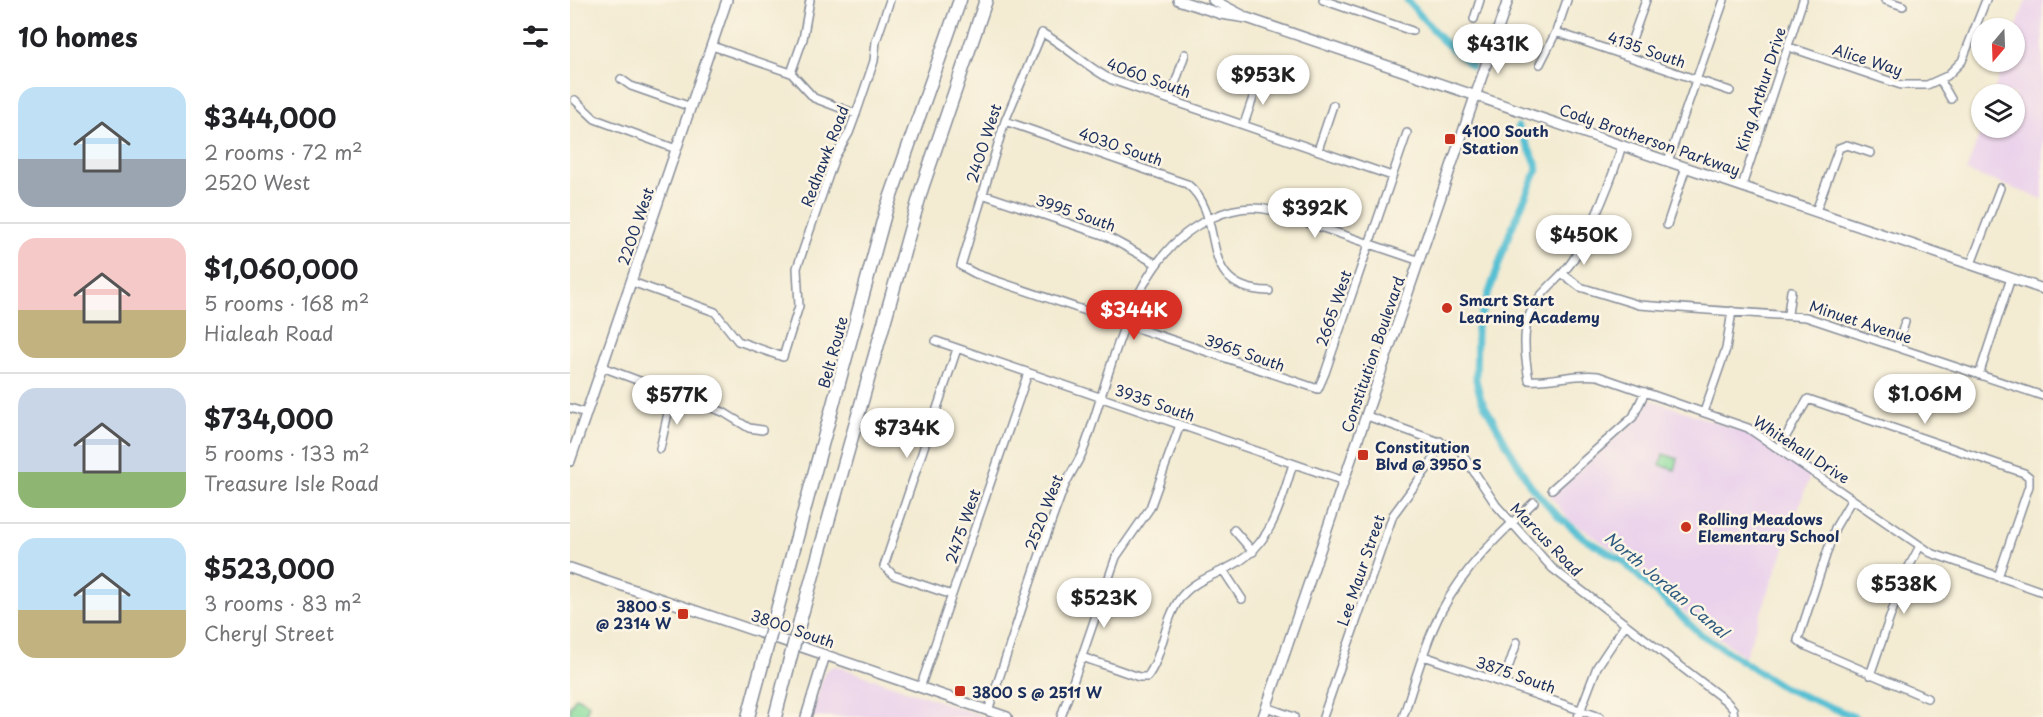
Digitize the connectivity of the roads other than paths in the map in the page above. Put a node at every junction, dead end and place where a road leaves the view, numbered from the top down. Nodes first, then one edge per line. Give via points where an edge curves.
1 (727, 0) edge
2 (810, 0) edge
3 (890, 0) edge
4 (960, 0) edge
5 (986, 0) edge
6 (1178, 0) edge
7 (1213, 0) edge
8 (1323, 0) edge
9 (1480, 0) edge
10 (1508, 0) edge
11 (1567, 0) edge
12 (1646, 0) edge
13 (1724, 0) edge
14 (1803, 0) edge
15 (1885, 0) edge
16 (1986, 0) edge
17 (1903, 6) dead end
18 (1246, 18) junction
19 (1474, 19) dead end
20 (1412, 31) dead end
21 (1556, 32) junction
22 (1042, 33) joint
23 (712, 46) junction
24 (1789, 47) junction
25 (1185, 54) dead end
26 (1626, 56) junction
27 (1540, 64) dead end
28 (791, 73) junction
29 (621, 79) dead end
30 (1259, 80) dead end
31 (1696, 80) junction
32 (1940, 80) junction
33 (1730, 91) dead end
34 (1477, 97) junction
35 (1170, 99) junction
36 (1951, 99) dead end
37 (575, 100) dead end
38 (1333, 105) dead end
39 (691, 107) junction
40 (856, 114) junction
41 (1005, 121) junction
42 (1244, 124) junction
43 (1407, 133) dead end
44 (1622, 145) junction
45 (676, 149) junction
46 (1318, 150) junction
47 (1871, 153) dead end
48 (1668, 160) junction
49 (1686, 167) junction
50 (1392, 176) junction
51 (1742, 186) junction
52 (2000, 188) dead end
53 (982, 194) junction
54 (1816, 211) junction
55 (1208, 221) junction
56 (1667, 225) dead end
57 (1369, 244) junction
58 (1420, 261) junction
59 (1157, 264) junction
60 (1971, 264) junction
61 (961, 266) joint
62 (1563, 274) junction
63 (2012, 278) junction
64 (632, 282) junction
65 (2043, 289) edge
66 (1269, 291) dead end
67 (1791, 291) dead end
68 (1732, 311) junction
69 (1788, 314) junction
70 (1905, 322) dead end
71 (1127, 325) junction
72 (936, 341) dead end
73 (1897, 346) junction
74 (957, 349) junction
75 (602, 367) junction
76 (1028, 373) junction
77 (1979, 375) junction
78 (1318, 389) joint
79 (1645, 392) junction
80 (672, 395) junction
81 (2043, 396) edge
82 (1102, 398) junction
83 (570, 408) edge
84 (1704, 412) junction
85 (586, 413) junction
86 (1367, 416) junction
87 (1180, 425) junction
88 (762, 430) dead end
89 (1440, 441) junction
90 (1779, 448) junction
91 (660, 449) dead end
92 (570, 461) edge
93 (1293, 464) junction
94 (1344, 482) junction
95 (1552, 489) dead end
96 (1852, 499) junction
97 (1534, 502) dead end
98 (1512, 523) junction
99 (1234, 530) dead end
100 (1920, 546) junction
101 (1253, 552) junction
102 (570, 568) edge
103 (1223, 570) junction
104 (1998, 577) junction
105 (2043, 592) edge
106 (952, 595) junction
107 (1242, 599) dead end
108 (1625, 625) junction
109 (1517, 642) dead end
110 (825, 655) junction
111 (1424, 656) junction
112 (1082, 657) junction
113 (1870, 675) junction
114 (1503, 683) junction
115 (920, 688) junction
116 (1927, 698) dead end
117 (988, 711) junction
118 (1264, 712) edge
119 (1579, 714) edge
120 (748, 717) edge
121 (775, 717) edge
122 (806, 717) edge
123 (1007, 717) edge
124 (1061, 717) edge
125 (1294, 717) edge
126 (1323, 717) edge
127 (1402, 717) edge
128 (1600, 717) edge
129 (1734, 717) edge

1 - 23 main road, 2200 West
2 - 28 street via 803,39
3 - 40 street, Redhawk Road
4 - 120 highway, Belt Route, bridge via 886,210
5 - 121 highway, bridge via 922,188
6 - 18 main road, Cody Brotherson Parkway
7 - 18 main road, Cody Brotherson Parkway
8 - 20 street
9 - 19 street
10 - 34 main road, Constitution Boulevard
11 - 21 street
12 - 26 street
13 - 31 street
14 - 24 street, King Arthur Drive
15 - 17 street
16 - 32 street via 1966,56
18 - 34 main road, Cody Brotherson Parkway
21 - 26 street, 4135 South
21 - 27 street
22 - 35 street, 4060 South via 1099,74
22 - 41 street, 2400 West
23 - 28 street
23 - 39 main road, 2200 West
24 - 32 street, Alice Way via 1900,85 1920,86
24 - 51 street, King Arthur Drive
25 - 35 street
26 - 31 street, 4135 South
28 - 40 street via 814,98
29 - 39 street
30 - 42 street
31 - 33 street, 4135 South
31 - 48 street
32 - 36 street
34 - 44 main road, Cody Brotherson Parkway
34 - 58 main road, Constitution Boulevard
35 - 42 street, 4060 South
37 - 45 street via 595,119
38 - 46 street
39 - 45 main road, 2200 West
40 - 64 street, Redhawk Road via 835,157 797,268 799,306 783,357 738,341 715,312
41 - 53 street, 2400 West
41 - 55 street, 4030 South via 1187,184 1201,198
42 - 46 street, 4060 South
43 - 50 street, 2665 West
44 - 48 main road, Cody Brotherson Parkway
44 - 62 street via 1580,248
45 - 64 main road, 2200 West
46 - 50 street, 4060 South
47 - 54 street via 1847,145 1839,148
48 - 49 main road, Cody Brotherson Parkway
49 - 51 main road, Cody Brotherson Parkway
49 - 56 street
50 - 57 street, 2665 West
51 - 54 main road, Cody Brotherson Parkway
52 - 60 street
53 - 59 street, 3995 South via 1106,236
53 - 61 street, 2400 West
54 - 60 main road, Cody Brotherson Parkway
55 - 57 street, 2520 West via 1234,208 1261,208
55 - 59 street, 2520 West via 1180,239
55 - 66 street, 4030 South via 1224,274 1241,286
57 - 58 street, 2520 West
57 - 78 street, 2665 West
58 - 86 main road, Constitution Boulevard
59 - 71 street, 2520 West
60 - 63 main road, Cody Brotherson Parkway
61 - 71 street, 3965 South
62 - 68 street, Minuet Avenue via 1580,287 1639,305
62 - 79 street, Whitehall Drive via 1540,296 1528,318 1524,342 1529,380 1591,375
63 - 65 main road, Cody Brotherson Parkway
63 - 77 street
64 - 75 main road, 2200 West
67 - 69 street
68 - 69 street, Minuet Avenue
68 - 84 street via 1726,349
69 - 73 street, Minuet Avenue
70 - 73 street
71 - 78 street, 3965 South
71 - 82 street, 2520 West
72 - 74 street, 3935 South
73 - 77 street, Minuet Avenue
74 - 76 street, 3935 South
74 - 106 street via 885,561 885,570
75 - 80 street
75 - 85 main road, 2200 West
76 - 82 street, 3935 South
76 - 106 street, 2475 West
77 - 81 street, Minuet Avenue
79 - 84 street, Whitehall Drive
79 - 95 street via 1633,417
80 - 88 street
80 - 91 street
82 - 87 street, 3935 South
82 - 117 street, 2520 West via 1084,449 1064,488
83 - 85 street
84 - 90 street, Whitehall Drive via 1748,428
85 - 92 main road, 2200 West
86 - 89 street, Marcus Road
86 - 94 main road, Constitution Boulevard
87 - 93 street, 3935 South
87 - 112 street via 1150,508 1116,557
89 - 98 street, Marcus Road via 1464,454
89 - 126 street, Lee Maur Street via 1432,462 1393,515
90 - 96 street, Whitehall Drive
90 - 104 street via 1808,399 2024,472 2029,477 2029,486
93 - 94 street, 3935 South
93 - 101 street via 1270,529
94 - 118 main road, Constitution Boulevard
96 - 100 street, Whitehall Drive
96 - 113 street via 1833,532 1798,640
97 - 98 street
98 - 108 street, Marcus Road via 1552,568
98 - 111 street via 1458,584 1437,620
99 - 101 street
100 - 104 street, Whitehall Drive via 1935,556
100 - 113 street via 1905,574
101 - 103 street
102 - 110 main road, 3800 South
103 - 107 street
103 - 112 street via 1199,581 1180,599 1147,676 1139,677
104 - 105 street, Whitehall Drive
106 - 115 street, 2475 West
108 - 119 street via 1598,667
108 - 129 street, Marcus Road via 1726,701
109 - 114 street
110 - 115 main road, 3800 South
110 - 122 main road
111 - 114 street, 3875 South
111 - 127 street
112 - 124 street
113 - 116 street
114 - 119 street, 3875 South
115 - 117 main road, 3800 South
117 - 123 main road, 3800 South
118 - 125 street
119 - 128 street, 3875 South

